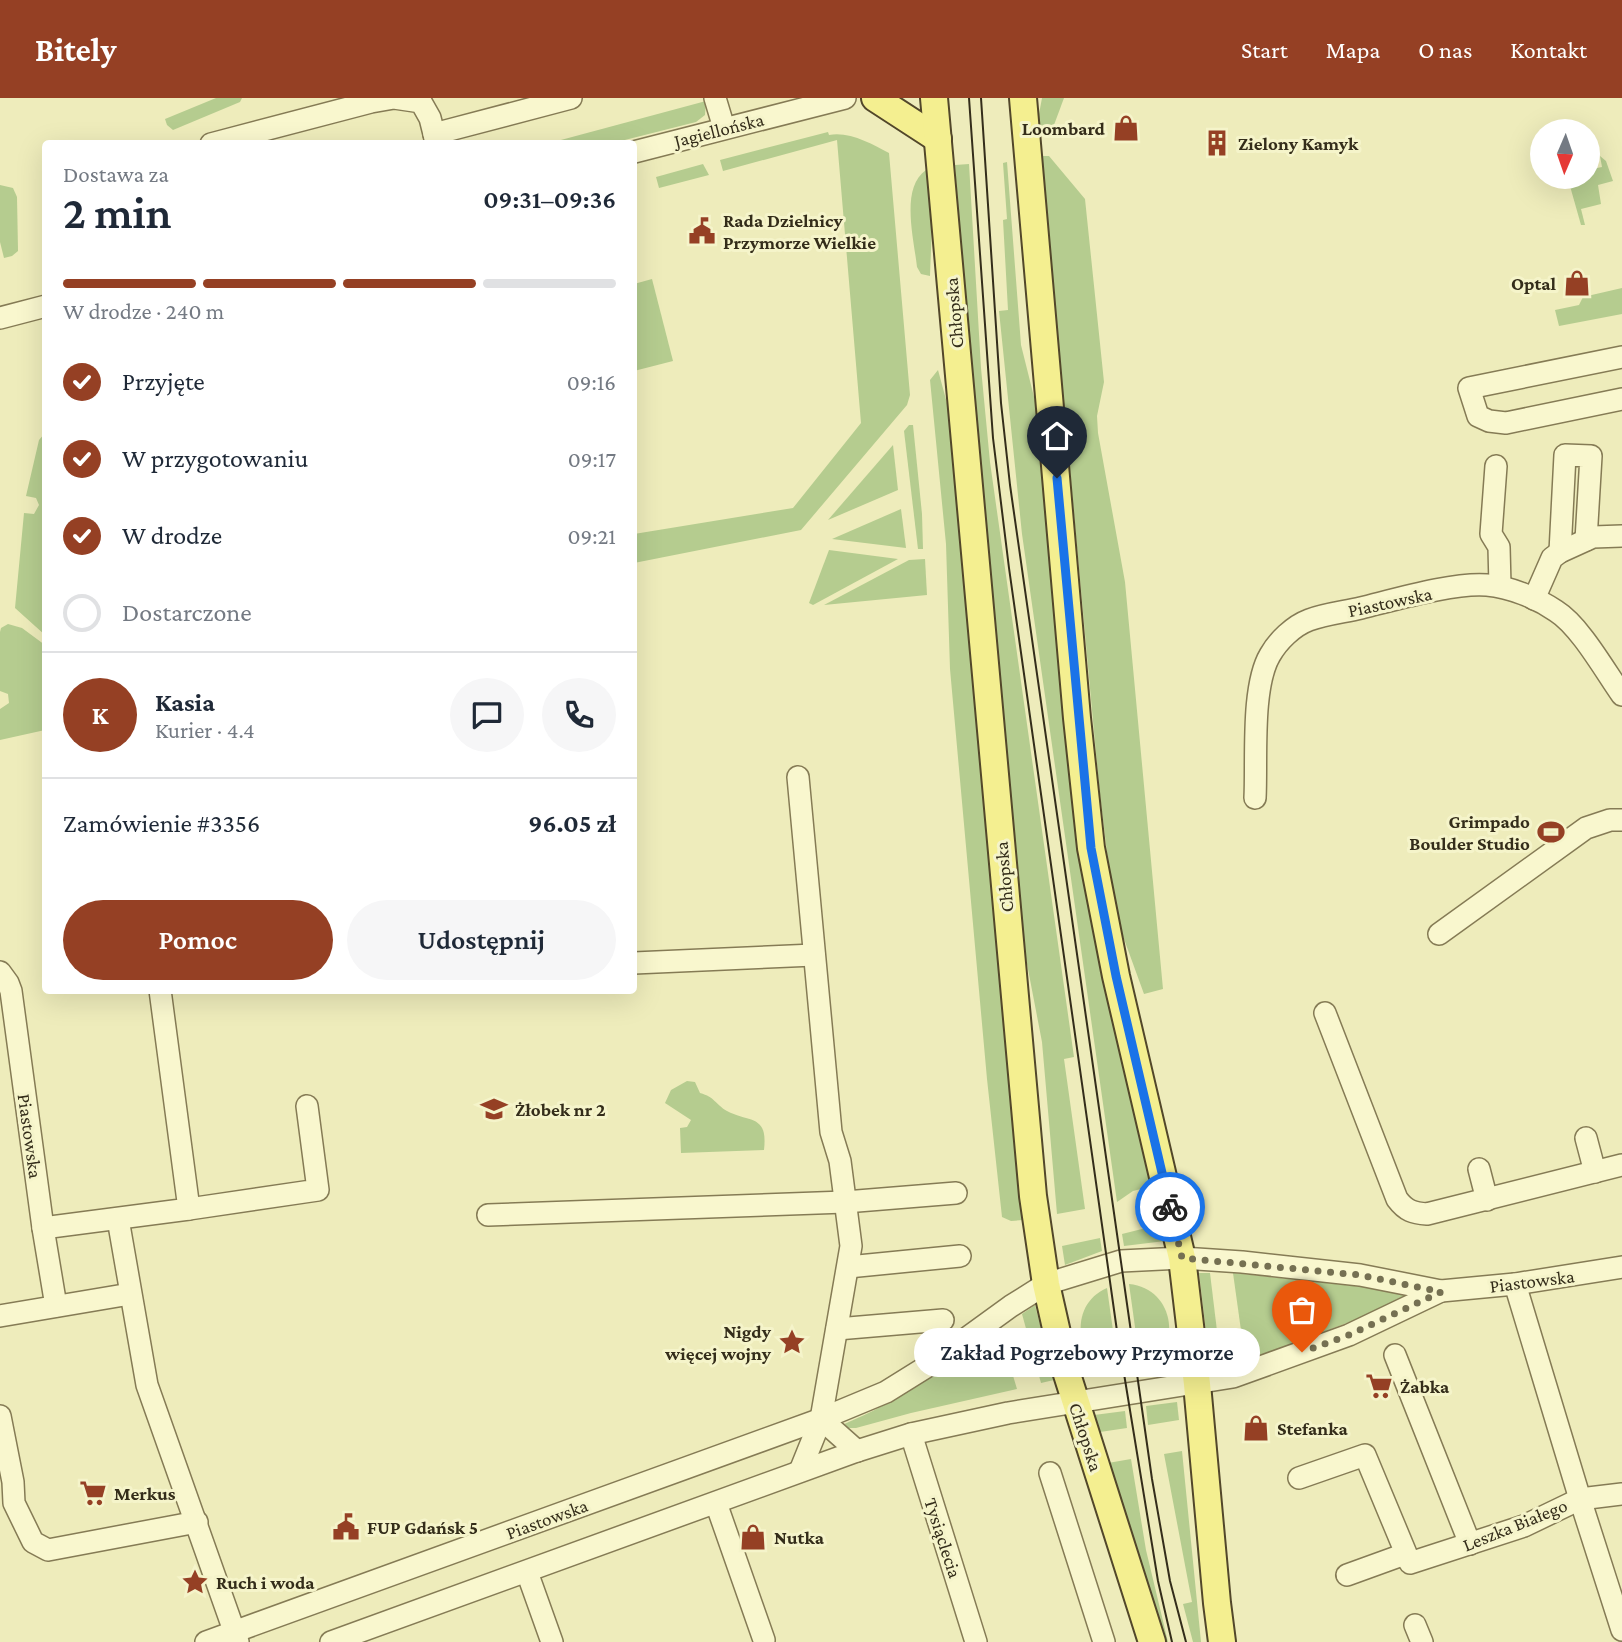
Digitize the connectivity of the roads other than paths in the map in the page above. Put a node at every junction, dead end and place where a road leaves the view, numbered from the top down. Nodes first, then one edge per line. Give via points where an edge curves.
1 (571, 98) edge
2 (715, 98) edge
3 (845, 98) edge
4 (876, 98) edge
5 (934, 98) edge
6 (1023, 98) edge
7 (724, 128) junction
8 (435, 139) edge
9 (938, 139) junction
10 (226, 140) edge
11 (637, 151) edge
12 (42, 307) edge
13 (0, 318) edge
14 (1622, 357) edge
15 (1622, 399) edge
16 (1496, 466) dead end
17 (1622, 536) edge
18 (1586, 540) junction
19 (1560, 552) junction
20 (1500, 586) junction
21 (1534, 599) junction
22 (1622, 695) edge
23 (798, 777) dead end
24 (1255, 798) dead end
25 (1622, 820) edge
26 (1439, 934) dead end
27 (814, 955) junction
28 (637, 962) edge
29 (0, 972) edge
30 (161, 994) edge
31 (1325, 1013) dead end
32 (307, 1107) dead end
33 (1586, 1138) dead end
34 (1622, 1165) edge
35 (1479, 1169) dead end
36 (1595, 1172) junction
37 (956, 1193) dead end
38 (1487, 1200) junction
39 (845, 1202) junction
40 (189, 1209) junction
41 (488, 1215) dead end
42 (118, 1219) junction
43 (43, 1228) junction
44 (960, 1256) dead end
45 (1182, 1258) junction
46 (848, 1267) junction
47 (1622, 1267) edge
48 (1046, 1284) junction
49 (1516, 1284) junction
50 (1441, 1292) junction
51 (130, 1294) junction
52 (56, 1306) junction
53 (0, 1316) edge
54 (943, 1320) dead end
55 (837, 1329) junction
56 (1395, 1355) dead end
57 (1197, 1384) junction
58 (1075, 1403) junction
59 (0, 1416) edge
60 (821, 1419) junction
61 (911, 1434) junction
62 (857, 1451) junction
63 (800, 1471) junction
64 (1050, 1473) dead end
65 (1299, 1478) dead end
66 (1622, 1494) edge
67 (1580, 1499) junction
68 (716, 1503) junction
69 (197, 1522) junction
70 (1470, 1544) junction
71 (1408, 1558) junction
72 (527, 1572) junction
73 (1347, 1575) dead end
74 (1622, 1630) edge
75 (236, 1637) edge
76 (764, 1640) dead end
77 (205, 1642) edge
78 (335, 1642) edge
79 (552, 1642) edge
80 (976, 1642) edge
81 (1104, 1642) edge
82 (1152, 1642) edge
83 (1222, 1642) edge

1 - 8 street
2 - 7 street
3 - 7 street, Jagiellońska
4 - 9 main road
5 - 9 main road, Chłopska
6 - 45 main road via 1091,848
7 - 11 street, Jagiellońska
8 - 10 street via 421,102 394,98
9 - 48 main road, Chłopska via 1019,1051
12 - 13 street
14 - 15 street via 1469,388 1478,416 1506,423
16 - 20 street via 1491,534 1499,547
17 - 18 street
18 - 19 street
18 - 19 street via 1591,456 1565,455
19 - 21 street via 1552,558
20 - 21 street, Piastowska
20 - 24 street, Piastowska via 1465,586 1400,598 1307,621 1290,632 1270,655 1260,681
21 - 22 street, Piastowska via 1558,611 1573,626
23 - 27 street
25 - 26 street via 1586,828
27 - 28 street
27 - 39 street via 831,1132
29 - 43 street, Piastowska via 10,991
30 - 40 street
31 - 38 street via 1396,1199 1412,1213 1427,1214
32 - 40 street via 318,1189
33 - 36 street
34 - 36 street
35 - 38 street
36 - 38 street
37 - 39 street
39 - 41 street
39 - 46 street via 851,1246
40 - 42 street
42 - 43 street
42 - 51 street
43 - 52 street, Piastowska
44 - 46 street
45 - 48 street, Piastowska via 1121,1261
45 - 50 street, Piastowska via 1360,1275
45 - 57 main road
46 - 55 street
47 - 49 street, Piastowska
48 - 58 main road, Chłopska
48 - 60 street, Piastowska via 886,1392
49 - 50 street, Piastowska
49 - 67 street
50 - 57 street, Piastowska via 1349,1335 1233,1377
51 - 52 street
51 - 69 street via 147,1385
52 - 53 street
54 - 55 street
55 - 60 street
56 - 70 street
57 - 58 street, Piastowska
57 - 83 main road
58 - 61 street, Piastowska
58 - 82 main road, Chłopska
59 - 69 street via 14,1503 33,1542 48,1550
60 - 62 street
60 - 63 street
60 - 75 street, Piastowska
61 - 62 street, Piastowska
61 - 80 street, Tysiąclecia
62 - 63 street, Piastowska
63 - 68 street, Piastowska
64 - 81 street
65 - 71 street via 1365,1455
66 - 67 street, Leszka Białego
67 - 70 street, Leszka Białego via 1524,1526
67 - 74 street
68 - 72 street, Piastowska
68 - 76 street
69 - 75 street
70 - 71 street, Leszka Białego
71 - 73 street, Leszka Białego
72 - 78 street, Piastowska
72 - 79 street
75 - 77 street, Piastowska

